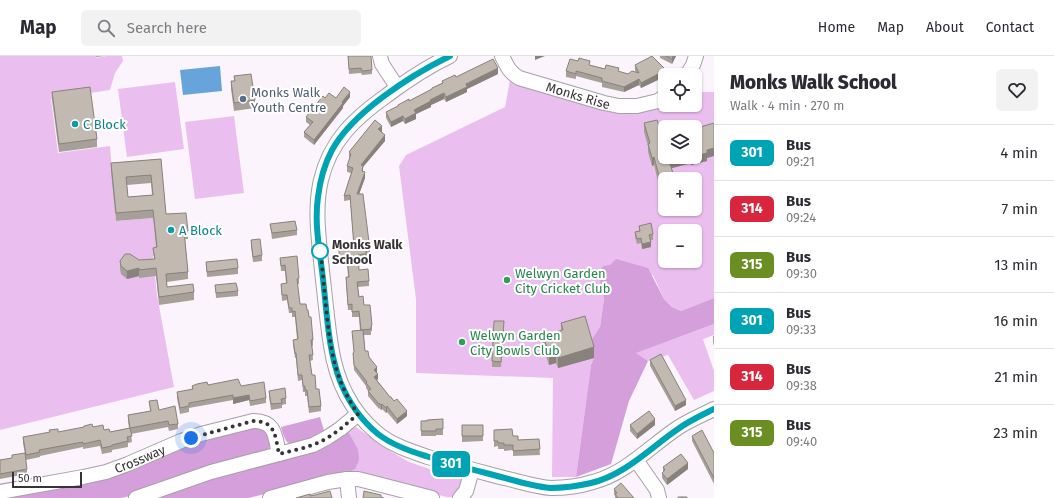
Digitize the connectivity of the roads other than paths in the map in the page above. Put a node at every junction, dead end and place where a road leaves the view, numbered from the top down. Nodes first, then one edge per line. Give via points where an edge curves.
1 (380, 56) edge
2 (450, 56) edge
3 (502, 56) edge
4 (696, 56) edge
5 (691, 68) edge
6 (397, 87) junction
7 (658, 100) edge
8 (714, 409) edge
9 (358, 414) junction
10 (279, 454) junction
11 (636, 460) junction
12 (472, 470) junction
13 (347, 479) junction
14 (0, 492) edge
15 (136, 498) edge
16 (270, 498) edge
17 (349, 498) edge
18 (432, 498) edge
19 (460, 498) edge
20 (659, 498) edge

1 - 6 street via 382,64
2 - 6 street
3 - 7 street, Monks Rise via 511,73 519,78 604,102 619,106 637,106
4 - 5 street
6 - 9 street via 354,121 342,135 325,165 318,196 318,232 333,360 343,389
8 - 11 street via 679,427
9 - 10 street via 340,429 313,445
9 - 12 street via 377,433 395,445
10 - 14 street, Crossway via 272,427 261,421 253,421 201,434 106,472
10 - 15 street via 211,472
11 - 12 street via 614,475 592,483 550,488
11 - 20 street via 657,490
12 - 19 street via 466,491
13 - 16 street
13 - 17 street
13 - 18 street via 358,479

